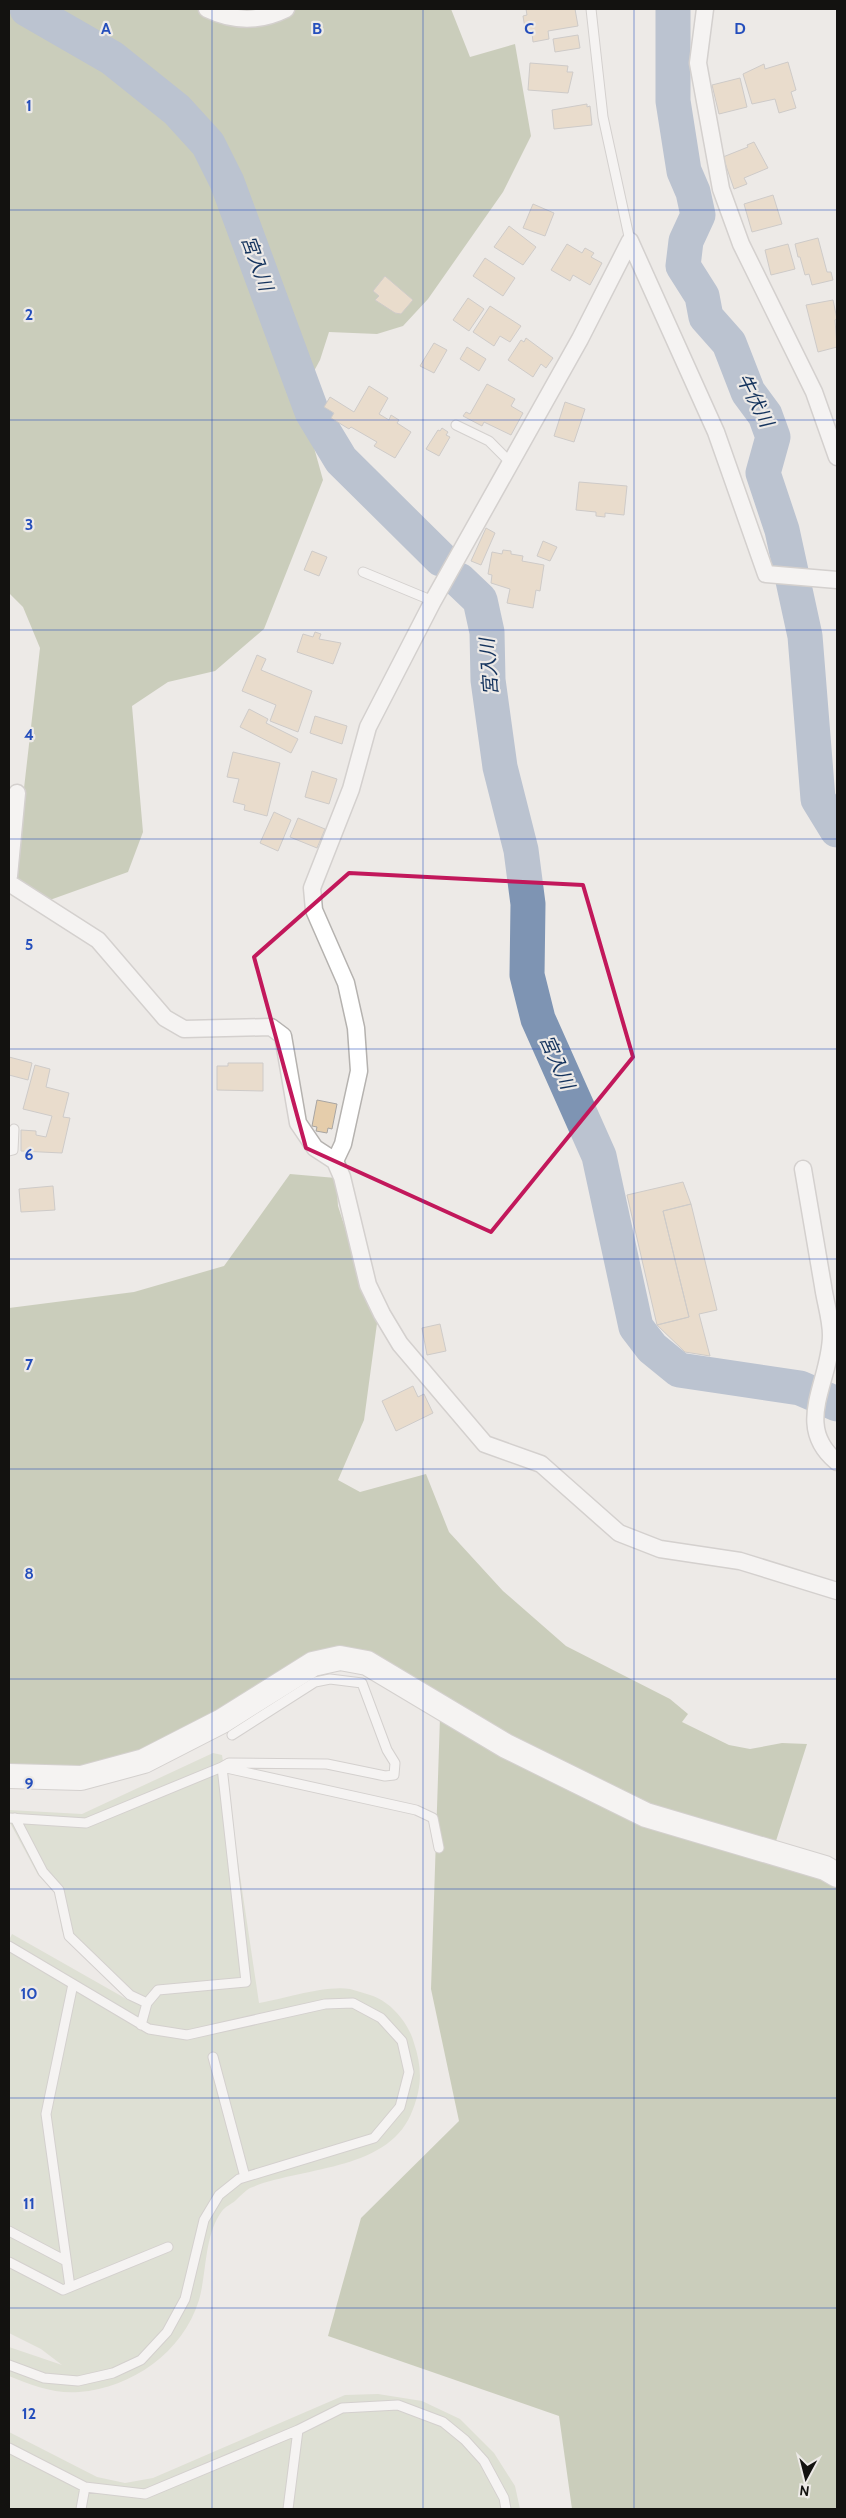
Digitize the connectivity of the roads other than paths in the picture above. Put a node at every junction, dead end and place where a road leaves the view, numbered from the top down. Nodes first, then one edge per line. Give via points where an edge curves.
1 (207, 9) edge
2 (286, 9) edge
3 (591, 9) edge
4 (705, 9) edge
5 (630, 241) junction
6 (456, 426) dead end
7 (837, 457) edge
8 (511, 463) junction
9 (363, 572) dead end
10 (837, 580) edge
11 (433, 601) junction
12 (13, 792) edge
13 (9, 876) edge
14 (9, 883) edge
15 (14, 1129) dead end
16 (9, 1151) edge
17 (335, 1161) junction
18 (803, 1169) dead end
19 (837, 1462) edge
20 (837, 1591) edge
21 (232, 1735) dead end
22 (222, 1767) junction
23 (9, 1776) edge
24 (12, 1818) edge
25 (439, 1848) dead end
26 (837, 1875) edge
27 (10, 1949) edge
28 (73, 1984) junction
29 (147, 2003) junction
30 (141, 2025) junction
31 (213, 2057) dead end
32 (245, 2177) junction
33 (9, 2231) edge
34 (168, 2247) dead end
35 (66, 2261) junction
36 (9, 2262) edge
37 (70, 2287) junction
38 (9, 2365) edge
39 (298, 2430) junction
40 (9, 2448) edge
41 (85, 2487) junction
42 (81, 2509) edge
43 (288, 2509) edge
44 (506, 2509) edge

1 - 2 street via 245,20
3 - 5 lane via 603,117
4 - 7 street via 698,63 721,189 741,244 814,392
5 - 8 street
5 - 10 street via 716,432 766,574
6 - 8 lane via 489,441
8 - 11 street
9 - 11 lane
11 - 17 street via 368,727 351,789 312,888 314,910 346,983 356,1028 359,1071 343,1144
12 - 13 street
14 - 17 street via 98,940 165,1018 184,1028 271,1027 283,1036 298,1123 315,1148
15 - 16 lane via 13,1150
17 - 20 street via 368,1285 382,1314 400,1344 484,1444 541,1464 619,1533 660,1548 740,1561
18 - 19 street via 831,1334 814,1429 826,1453
21 - 22 lane via 315,1682 330,1679 362,1683 395,1763 394,1775 327,1764 229,1763
22 - 24 lane via 86,1823
22 - 25 lane via 416,1810 433,1818
22 - 29 lane via 246,1982 158,1990
23 - 26 street via 81,1778 144,1761 222,1721 313,1664 340,1658 368,1663 506,1746 646,1815 825,1868
24 - 29 lane via 43,1872 59,1890 69,1936 130,1995
27 - 28 lane
28 - 30 lane
28 - 35 lane via 46,2114
29 - 30 lane
30 - 32 lane via 187,2035 325,2004 353,2003 381,2018 402,2041 409,2072 400,2107 374,2138
31 - 32 lane
32 - 38 lane via 219,2195 204,2220 185,2299 167,2332 142,2360 113,2373 78,2381 44,2378
33 - 35 lane
34 - 37 lane
35 - 37 lane
36 - 37 lane via 63,2290
39 - 41 lane via 145,2494
39 - 43 lane
39 - 44 lane via 342,2408 398,2405 443,2422 484,2461 504,2498
40 - 41 lane
41 - 42 lane

